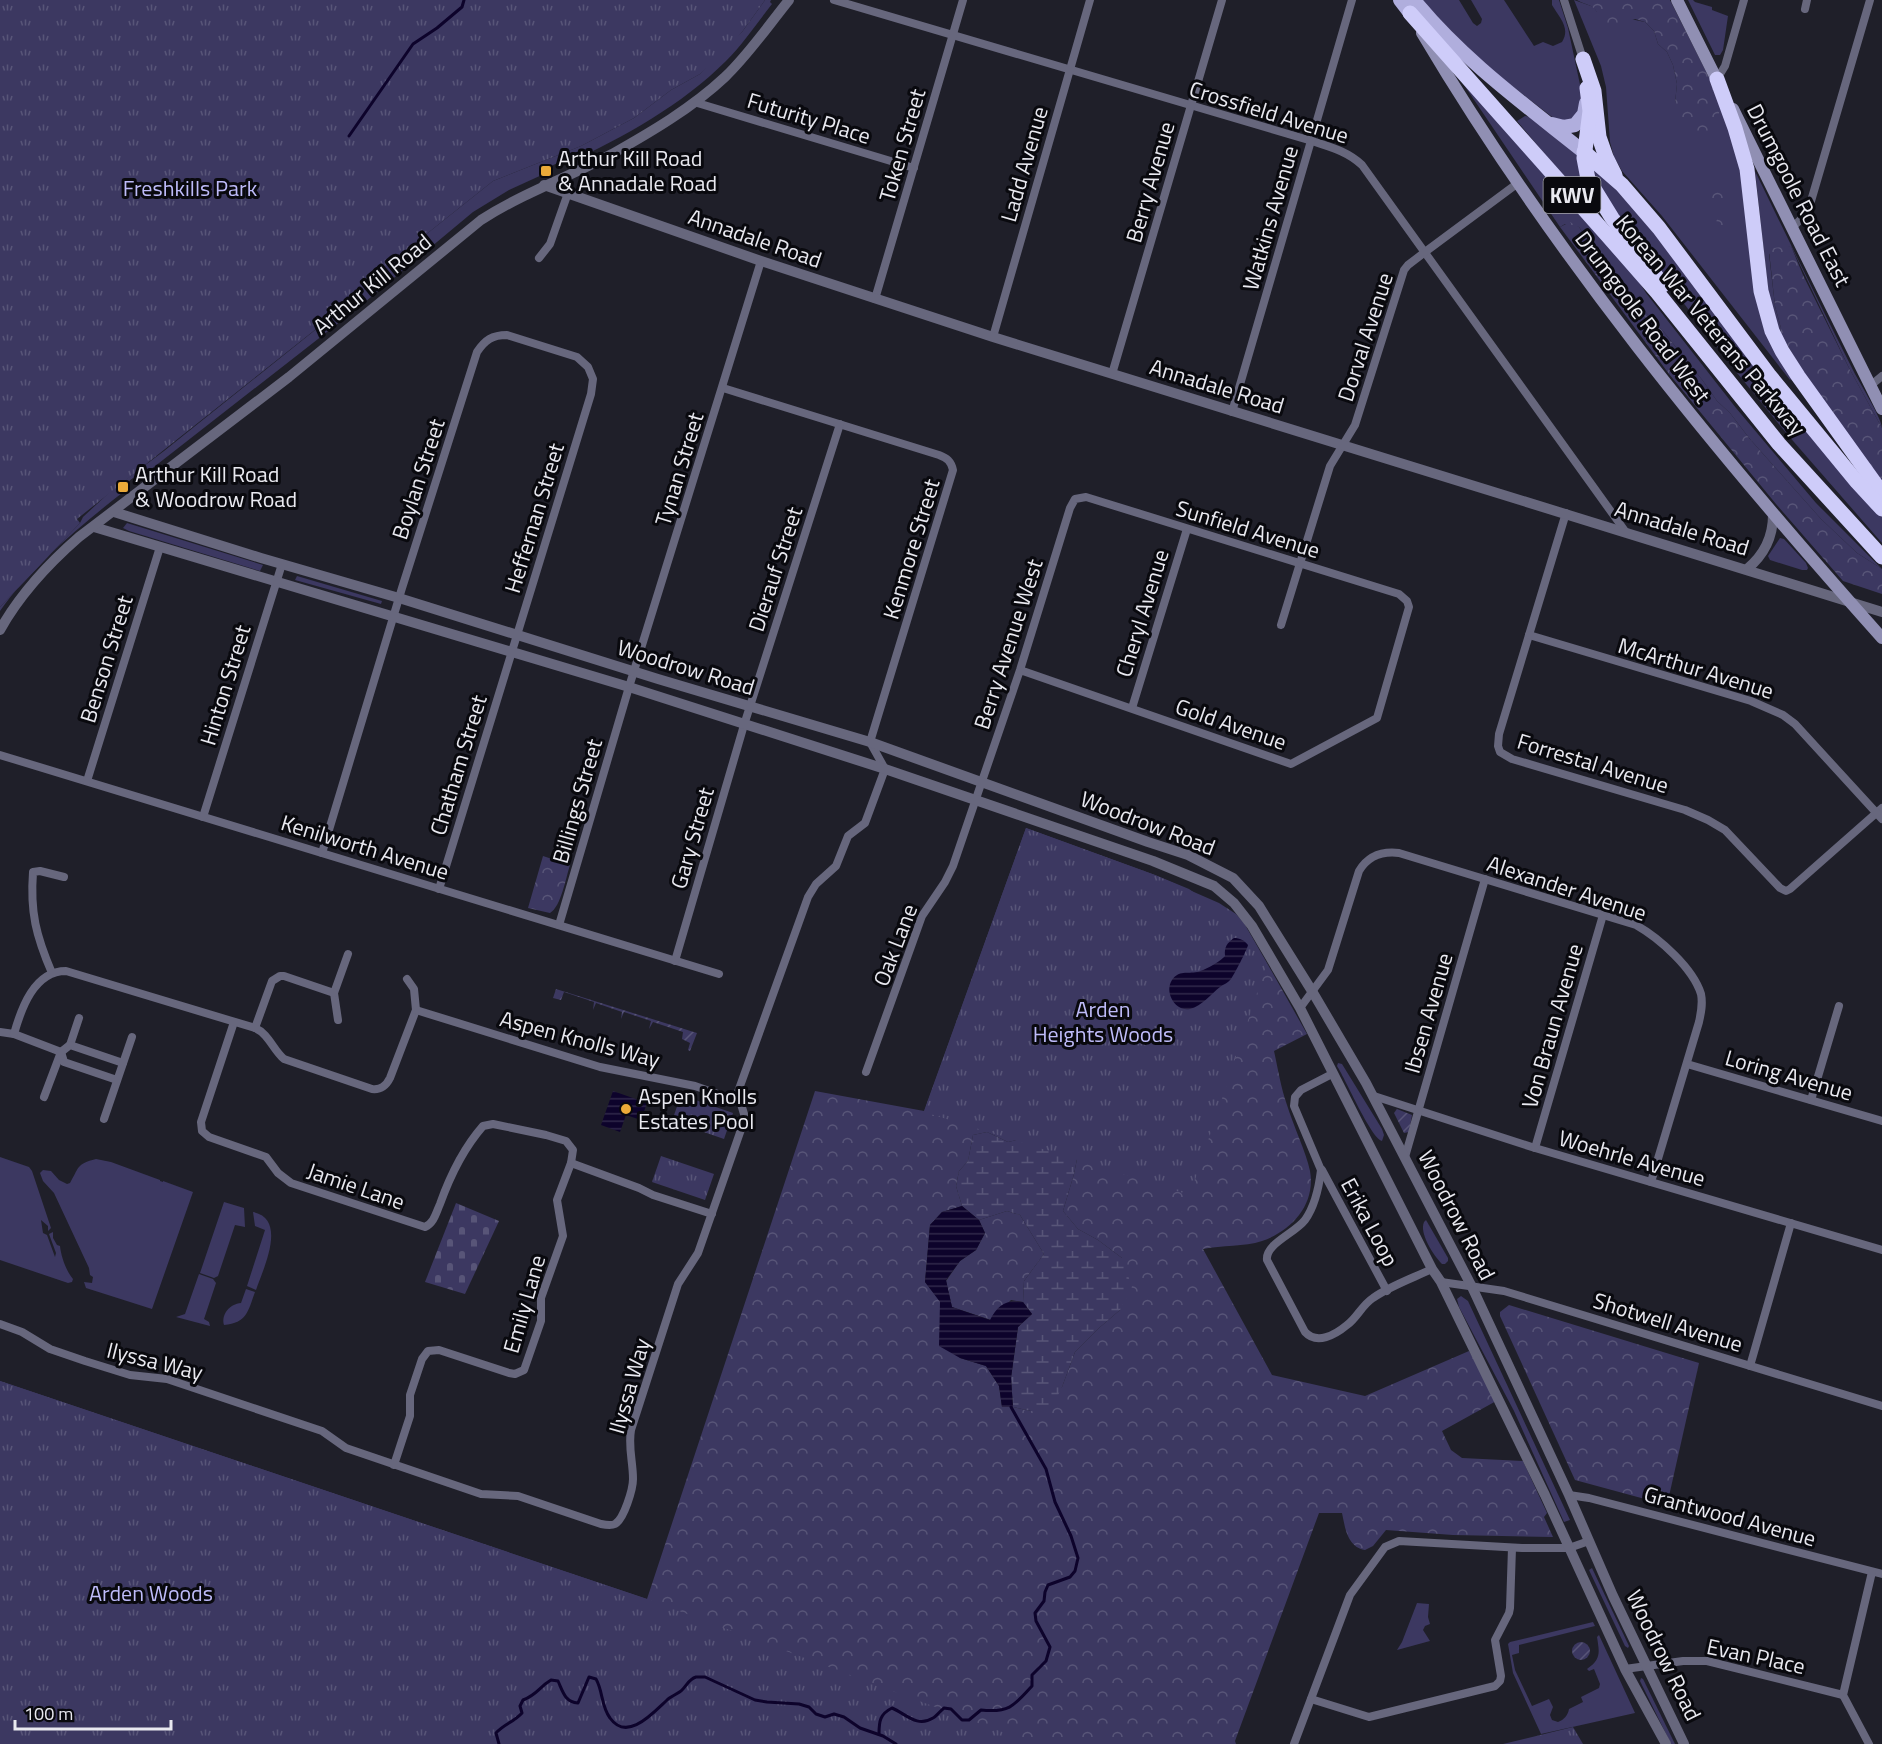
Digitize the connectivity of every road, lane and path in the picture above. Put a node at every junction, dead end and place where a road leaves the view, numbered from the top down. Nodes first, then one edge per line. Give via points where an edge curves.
1 (789, 0) edge
2 (834, 0) edge
3 (963, 0) edge
4 (1090, 0) edge
5 (1222, 0) edge
6 (1352, 0) edge
7 (1400, 0) edge
8 (1564, 0) edge
9 (1677, 0) edge
10 (1744, 0) edge
11 (1870, 0) edge
12 (1412, 7) edge
13 (952, 36) junction
14 (1583, 59) junction
15 (1070, 70) junction
16 (1717, 80) junction
17 (1587, 88) junction
18 (694, 102) junction
19 (1191, 106) junction
20 (1546, 122) junction
21 (1312, 141) junction
22 (1584, 153) junction
23 (914, 168) junction
24 (1518, 183) junction
25 (544, 185) junction
26 (1622, 185) junction
27 (568, 193) junction
28 (1793, 227) junction
29 (1425, 252) junction
30 (539, 258) dead end
31 (761, 261) junction
32 (875, 299) junction
33 (993, 338) junction
34 (1112, 374) junction
35 (1882, 376) edge
36 (1728, 381) junction
37 (1870, 386) junction
38 (723, 388) junction
39 (591, 394) joint
40 (1882, 409) edge
41 (1232, 412) junction
42 (840, 424) junction
43 (1343, 445) junction
44 (1882, 492) edge
45 (1075, 499) joint
46 (1882, 509) edge
47 (114, 512) junction
48 (1566, 513) junction
49 (1773, 515) junction
50 (94, 527) junction
51 (1187, 529) junction
52 (1625, 531) junction
53 (160, 547) junction
54 (1882, 557) edge
55 (282, 564) junction
56 (1300, 564) junction
57 (1747, 569) junction
58 (276, 582) junction
59 (399, 598) junction
60 (1407, 601) joint
61 (1849, 601) junction
62 (1882, 612) edge
63 (394, 616) junction
64 (1281, 625) dead end
65 (0, 630) edge
66 (517, 635) junction
67 (1529, 635) junction
68 (1882, 638) edge
69 (512, 652) junction
70 (1020, 670) junction
71 (634, 671) junction
72 (629, 687) junction
73 (750, 707) junction
74 (1132, 708) junction
75 (744, 725) junction
76 (870, 742) junction
77 (0, 755) edge
78 (885, 769) junction
79 (87, 781) junction
80 (982, 782) junction
81 (976, 801) junction
82 (1880, 813) edge
83 (203, 817) junction
84 (322, 853) junction
85 (64, 878) dead end
86 (1485, 879) junction
87 (439, 889) junction
88 (1603, 915) junction
89 (559, 925) junction
90 (348, 954) dead end
91 (675, 961) junction
92 (52, 973) junction
93 (719, 974) dead end
94 (407, 979) dead end
95 (1312, 991) junction
96 (334, 993) junction
97 (1839, 1006) dead end
98 (1299, 1008) junction
99 (416, 1010) junction
100 (80, 1018) dead end
101 (338, 1020) dead end
102 (234, 1022) junction
103 (255, 1028) junction
104 (0, 1032) edge
105 (14, 1034) junction
106 (132, 1037) dead end
107 (70, 1046) junction
108 (61, 1052) junction
109 (123, 1063) junction
110 (1687, 1064) junction
111 (866, 1072) dead end
112 (1332, 1074) junction
113 (117, 1080) junction
114 (1374, 1096) junction
115 (44, 1097) dead end
116 (735, 1100) junction
117 (1811, 1100) junction
118 (1419, 1110) junction
119 (104, 1119) dead end
120 (1882, 1121) edge
121 (1535, 1148) junction
122 (1405, 1157) junction
123 (571, 1163) junction
124 (1321, 1170) junction
125 (1652, 1182) junction
126 (712, 1214) junction
127 (1791, 1223) junction
128 (1882, 1250) edge
129 (1432, 1269) junction
130 (1441, 1282) junction
131 (1472, 1287) junction
132 (1387, 1291) junction
133 (0, 1324) edge
134 (1750, 1366) junction
135 (1882, 1406) edge
136 (394, 1465) junction
137 (1569, 1495) junction
138 (1589, 1541) junction
139 (1512, 1548) junction
140 (1569, 1548) junction
141 (1872, 1572) junction
142 (1882, 1574) edge
143 (1647, 1665) junction
144 (1625, 1669) junction
145 (1843, 1695) junction
146 (1311, 1699) junction
147 (1294, 1744) edge
148 (1666, 1744) edge
149 (1684, 1744) edge
150 (1869, 1744) edge

1 - 18 street, Arthur Kill Road via 724,78
2 - 13 street, Crossfield Avenue
3 - 13 street, Token Street
4 - 15 street, Ladd Avenue
5 - 19 street, Berry Avenue
6 - 21 street, Watkins Avenue
7 - 12 main road, Drumgoole Road West
8 - 14 street
9 - 16 main road, Drumgoole Road East
10 - 16 street via 1725,66
11 - 28 street via 1811,201
12 - 20 main road, Drumgoole Road West
12 - 24 main road, Drumgoole Road West via 1453,85
12 - 36 highway, Korean War Veterans Parkway / KWV via 1657,292
13 - 15 street, Crossfield Avenue
13 - 23 street, Token Street
14 - 17 main road
14 - 26 highway via 1594,91 1599,137
15 - 19 street, Crossfield Avenue
15 - 33 street, Ladd Avenue
16 - 28 main road, Drumgoole Road East
16 - 44 highway via 1745,159 1761,291 1772,331 1798,376
17 - 20 main road via 1584,114 1575,125 1564,127
17 - 22 highway via 1590,111
18 - 23 street, Futurity Place
18 - 25 street, Arthur Kill Road via 610,155
19 - 21 street, Crossfield Avenue
19 - 34 street, Berry Avenue
20 - 22 main road, Drumgoole Road West
21 - 29 street, Crossfield Avenue via 1346,153 1362,165
21 - 41 street, Watkins Avenue
22 - 26 highway, Korean War Veterans Parkway / KWV
22 - 36 highway via 1586,173 1594,192 1691,323
23 - 32 street, Token Street
24 - 29 street, Dorval Avenue
24 - 49 main road, Drumgoole Road West via 1657,373
25 - 27 street, Annadale Road
25 - 47 street, Arthur Kill Road via 481,219 289,377
26 - 46 highway, Korean War Veterans Parkway / KWV via 1769,375
27 - 30 street via 550,244
27 - 31 street, Annadale Road
28 - 37 main road, Drumgoole Road East
29 - 43 street, Dorval Avenue via 1401,276 1355,425
29 - 52 street, Crossfield Avenue
31 - 32 street, Annadale Road
31 - 38 street, Tynan Street
32 - 33 street, Annadale Road
33 - 34 street, Annadale Road
34 - 41 street, Annadale Road
35 - 37 street
36 - 54 highway, Korean War Veterans Parkway / KWV via 1787,453
37 - 40 main road, Drumgoole Road East
38 - 42 street, Kenmore Street
38 - 71 street, Tynan Street
39 - 59 street, Boylan Street via 593,379 588,367 577,357 507,335 489,338 477,352
39 - 66 street, Heffernan Street
41 - 43 street, Annadale Road
42 - 73 street, Dierauf Street
42 - 76 street, Kenmore Street via 939,455 951,463 953,470
43 - 48 street, Annadale Road
43 - 56 street, Dorval Avenue via 1330,466
45 - 51 street, Sunfield Avenue via 1086,497
45 - 70 street, Berry Avenue West
47 - 50 street, Arthur Kill Road
47 - 55 street, Woodrow Road
48 - 52 street, Annadale Road
48 - 67 street, Forrestal Avenue
49 - 57 street via 1767,546
49 - 61 main road, Drumgoole Road West
50 - 53 street, Woodrow Road
50 - 65 street, Arthur Kill Road via 36,578
51 - 56 street, Sunfield Avenue
51 - 74 street, Cheryl Avenue
52 - 57 street, Annadale Road
53 - 58 street, Woodrow Road
53 - 79 street, Benson Street
55 - 58 street, Hinton Street
55 - 59 street, Woodrow Road
56 - 60 street, Sunfield Avenue via 1399,594
56 - 64 street, Dorval Avenue
57 - 61 street, Annadale Road
58 - 63 street, Woodrow Road
58 - 83 street, Hinton Street
59 - 63 street, Boylan Street
59 - 66 street, Woodrow Road
60 - 74 street, Gold Avenue via 1408,612 1377,718 1291,764
61 - 62 street, Annadale Road
61 - 68 main road, Drumgoole Road West
63 - 69 street, Woodrow Road
63 - 84 street
66 - 69 street, Heffernan Street
66 - 71 street, Woodrow Road
67 - 82 street, McArthur Avenue via 1769,707 1796,724
67 - 82 street, Forrestal Avenue via 1499,735 1500,752 1512,759 1708,820 1725,830 1785,891
69 - 72 street, Woodrow Road
69 - 87 street, Chatham Street
70 - 74 street, Gold Avenue
70 - 80 street, Berry Avenue West
71 - 72 street, Tynan Street
71 - 73 street, Woodrow Road
72 - 75 street, Woodrow Road
72 - 89 street, Billings Street
73 - 75 street, Dierauf Street
73 - 76 street, Woodrow Road
75 - 78 street, Woodrow Road
75 - 91 street, Gary Street
76 - 78 street
76 - 80 street, Woodrow Road
77 - 79 street, Kenilworth Avenue
78 - 81 street, Woodrow Road
78 - 116 street via 865,823 848,836 836,866 811,889
79 - 83 street, Kenilworth Avenue
80 - 81 street, Berry Avenue West
80 - 95 street, Woodrow Road via 1188,855 1233,878 1259,906
81 - 98 street, Woodrow Road via 1153,861 1214,886 1252,926
81 - 111 street, Oak Lane via 953,866 922,916
83 - 84 street, Kenilworth Avenue
84 - 87 street, Kenilworth Avenue
85 - 92 street via 33,872 32,909
86 - 88 street, Alexander Avenue
86 - 95 street, Alexander Avenue via 1400,853 1382,853 1369,859 1356,877 1328,970
86 - 118 street, Ibsen Avenue
87 - 89 street, Kenilworth Avenue
88 - 110 street, Alexander Avenue via 1653,936 1698,987 1702,1010
88 - 121 street, Von Braun Avenue
89 - 91 street, Kenilworth Avenue
90 - 96 street
91 - 93 street, Kenilworth Avenue
92 - 102 street via 74,973
92 - 105 street via 27,999
94 - 99 street via 414,989
95 - 98 street, Alexander Avenue
95 - 114 street, Woodrow Road
96 - 101 street
96 - 103 street via 280,976 272,981
97 - 117 street
98 - 112 street, Woodrow Road
99 - 103 street via 390,1078 378,1089 284,1059
99 - 116 street, Aspen Knolls Way via 600,1067 695,1086
100 - 107 street
102 - 103 street
102 - 123 street, Jamie Lane via 200,1128 209,1137 266,1157 291,1183 425,1227 435,1218 450,1174 483,1126 493,1124 540,1133 566,1142 573,1150
104 - 105 street
105 - 108 street
106 - 109 street
107 - 108 street
107 - 109 street
108 - 113 street via 64,1062
108 - 115 street
109 - 113 street
110 - 117 street, Loring Avenue
110 - 125 street, Alexander Avenue
112 - 124 street, Erika Loop via 1301,1090 1294,1101
112 - 129 street, Woodrow Road
113 - 119 street
114 - 118 street, Woehrle Avenue
114 - 122 street, Woodrow Road
116 - 126 street, Ilyssa Way via 741,1104 744,1122
117 - 120 street, Loring Avenue
118 - 121 street, Woehrle Avenue
118 - 122 street, Ibsen Avenue
121 - 125 street, Woehrle Avenue
122 - 131 street, Woodrow Road
123 - 126 street
123 - 136 street, Emily Lane via 557,1200 563,1236 524,1370 509,1373 439,1350 428,1351 410,1395 410,1416
124 - 132 street, Erika Loop
124 - 132 street, Erika Loop via 1317,1193 1305,1220 1269,1248 1266,1256 1305,1332 1314,1339 1324,1338 1347,1325 1372,1298
125 - 127 street, Woehrle Avenue
126 - 136 street, Ilyssa Way via 695,1260 678,1284 631,1430 633,1481 617,1522 601,1524 518,1496 481,1494
127 - 128 street, Woehrle Avenue
127 - 134 street
129 - 130 street, Woodrow Road
129 - 132 street, Erika Loop
130 - 131 street, Shotwell Avenue
130 - 140 street, Woodrow Road
131 - 134 street, Shotwell Avenue via 1504,1291
131 - 137 street, Woodrow Road
133 - 136 street, Ilyssa Way via 96,1364 130,1375 167,1379 322,1431 346,1448
134 - 135 street, Shotwell Avenue
137 - 138 street, Woodrow Road
137 - 141 street, Grantwood Avenue
138 - 140 street
138 - 143 street, Woodrow Road
139 - 140 street
139 - 146 street via 1399,1541 1389,1544 1350,1595
139 - 146 street via 1509,1613 1495,1640 1501,1676 1496,1686 1369,1717
140 - 144 street, Woodrow Road
141 - 142 street, Grantwood Avenue
141 - 145 street
143 - 144 street, Evan Place
143 - 145 street, Evan Place via 1707,1661
143 - 149 street, Woodrow Road
144 - 148 street, Woodrow Road
145 - 150 street
146 - 147 street

